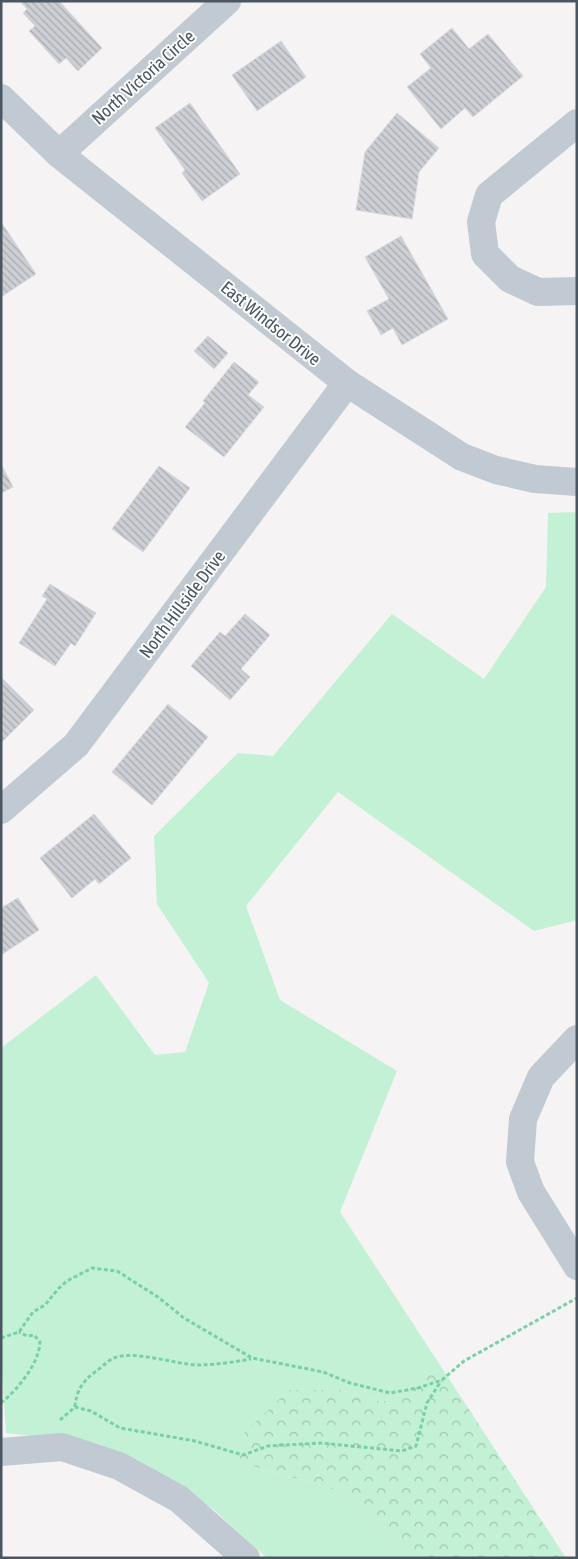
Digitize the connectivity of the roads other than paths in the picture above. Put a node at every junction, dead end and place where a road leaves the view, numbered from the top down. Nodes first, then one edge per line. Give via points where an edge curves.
1 (227, 1) edge
2 (1, 98) edge
3 (577, 123) edge
4 (59, 154) junction
5 (577, 291) edge
6 (347, 383) junction
7 (577, 482) edge
8 (1, 810) edge
9 (577, 1039) edge
10 (577, 1266) edge
11 (1, 1452) edge
12 (246, 1558) edge

1 - 4 street, North Victoria Circle
2 - 4 street, East Windsor Drive
3 - 5 street via 489,195 481,222 485,254 510,279 538,292
4 - 6 street, East Windsor Drive
6 - 7 street, East Windsor Drive via 462,457 496,470 535,479
6 - 8 street, North Hillside Drive via 76,745
9 - 10 street via 542,1077 523,1119 520,1162 531,1192
11 - 12 street via 62,1447 119,1466 179,1499

